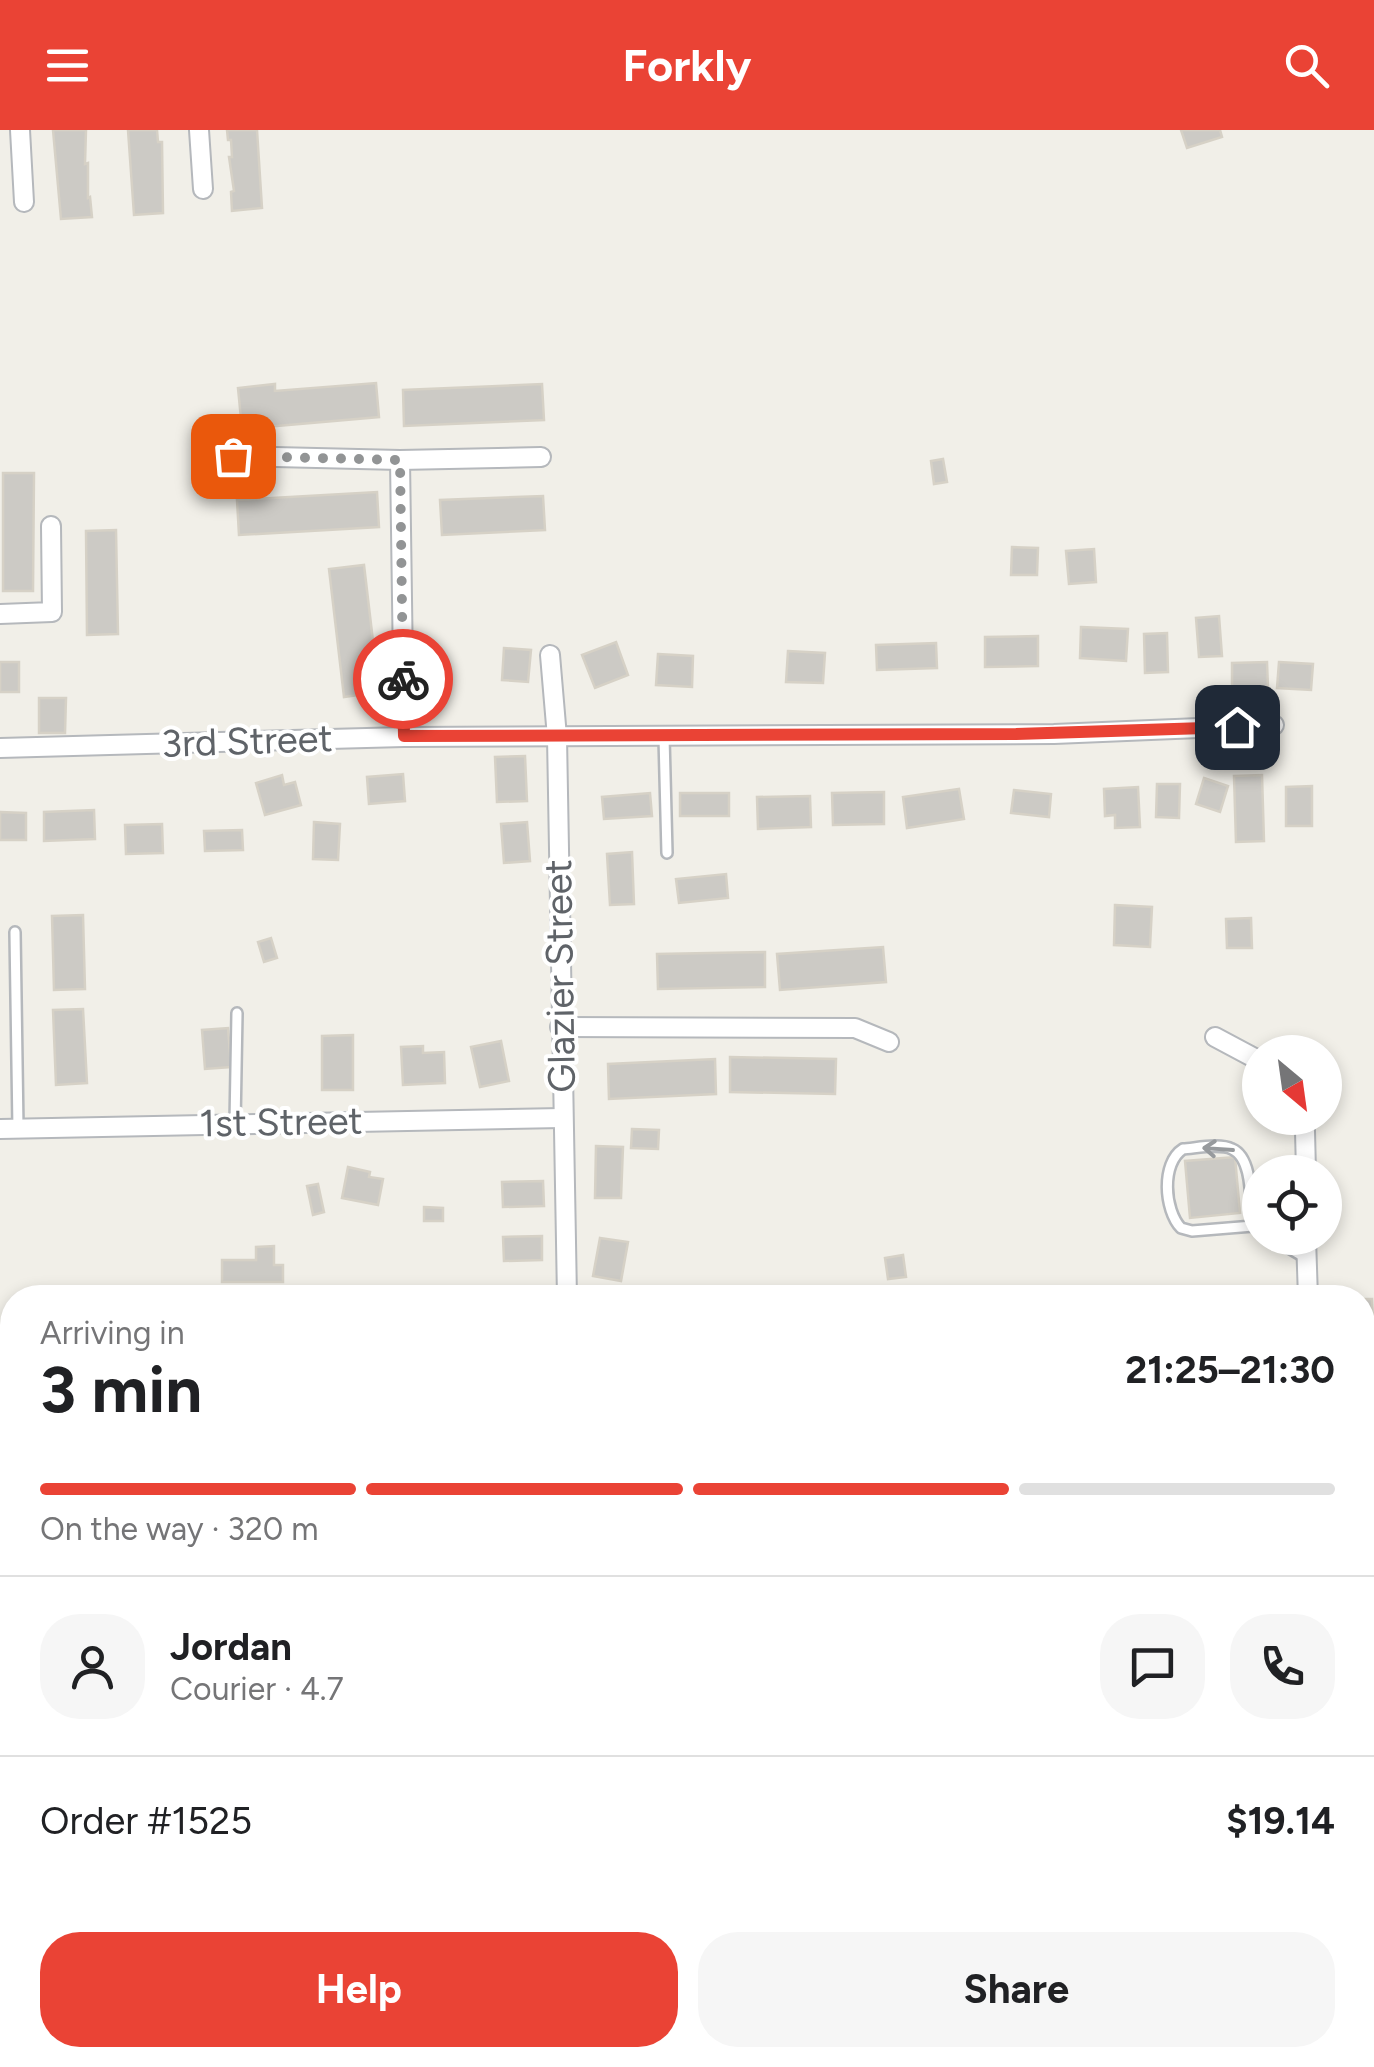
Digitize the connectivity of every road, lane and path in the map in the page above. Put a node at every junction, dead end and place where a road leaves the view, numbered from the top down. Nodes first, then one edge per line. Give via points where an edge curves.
1 (20, 130) edge
2 (199, 130) edge
3 (203, 188) dead end
4 (24, 202) dead end
5 (233, 456) dead end
6 (541, 457) dead end
7 (400, 460) junction
8 (52, 526) dead end
9 (0, 614) edge
10 (550, 654) dead end
11 (1274, 725) dead end
12 (404, 736) junction
13 (557, 737) junction
14 (664, 737) junction
15 (0, 748) edge
16 (667, 853) dead end
17 (15, 932) dead end
18 (237, 1013) dead end
19 (560, 1026) junction
20 (1214, 1038) dead end
21 (888, 1042) dead end
22 (1242, 1053) edge
23 (562, 1118) junction
24 (235, 1124) junction
25 (9, 1128) edge
26 (1256, 1228) edge
27 (1300, 1255) edge
28 (1307, 1255) edge
29 (1307, 1259) junction
30 (567, 1285) edge
31 (1308, 1285) edge

1 - 4 street
2 - 3 street
5 - 7 street
6 - 7 street
7 - 12 street
8 - 9 street via 52,612
10 - 13 street, Glazier Street
11 - 14 street, 3rd Street
12 - 13 street, 3rd Street
12 - 15 street, 3rd Street
13 - 14 street, 3rd Street
13 - 19 street, Glazier Street
14 - 16 lane
17 - 25 lane
18 - 24 lane
19 - 21 street via 855,1028
19 - 23 street, Glazier Street
20 - 22 street
23 - 24 street, 1st Street
23 - 30 street, Glazier Street
24 - 25 street, 1st Street
26 -> 26 lane via 1246,1165 1237,1151 1176,1152 1169,1166 1170,1210 1182,1228
27 - 29 lane
28 - 29 street
29 - 31 street

